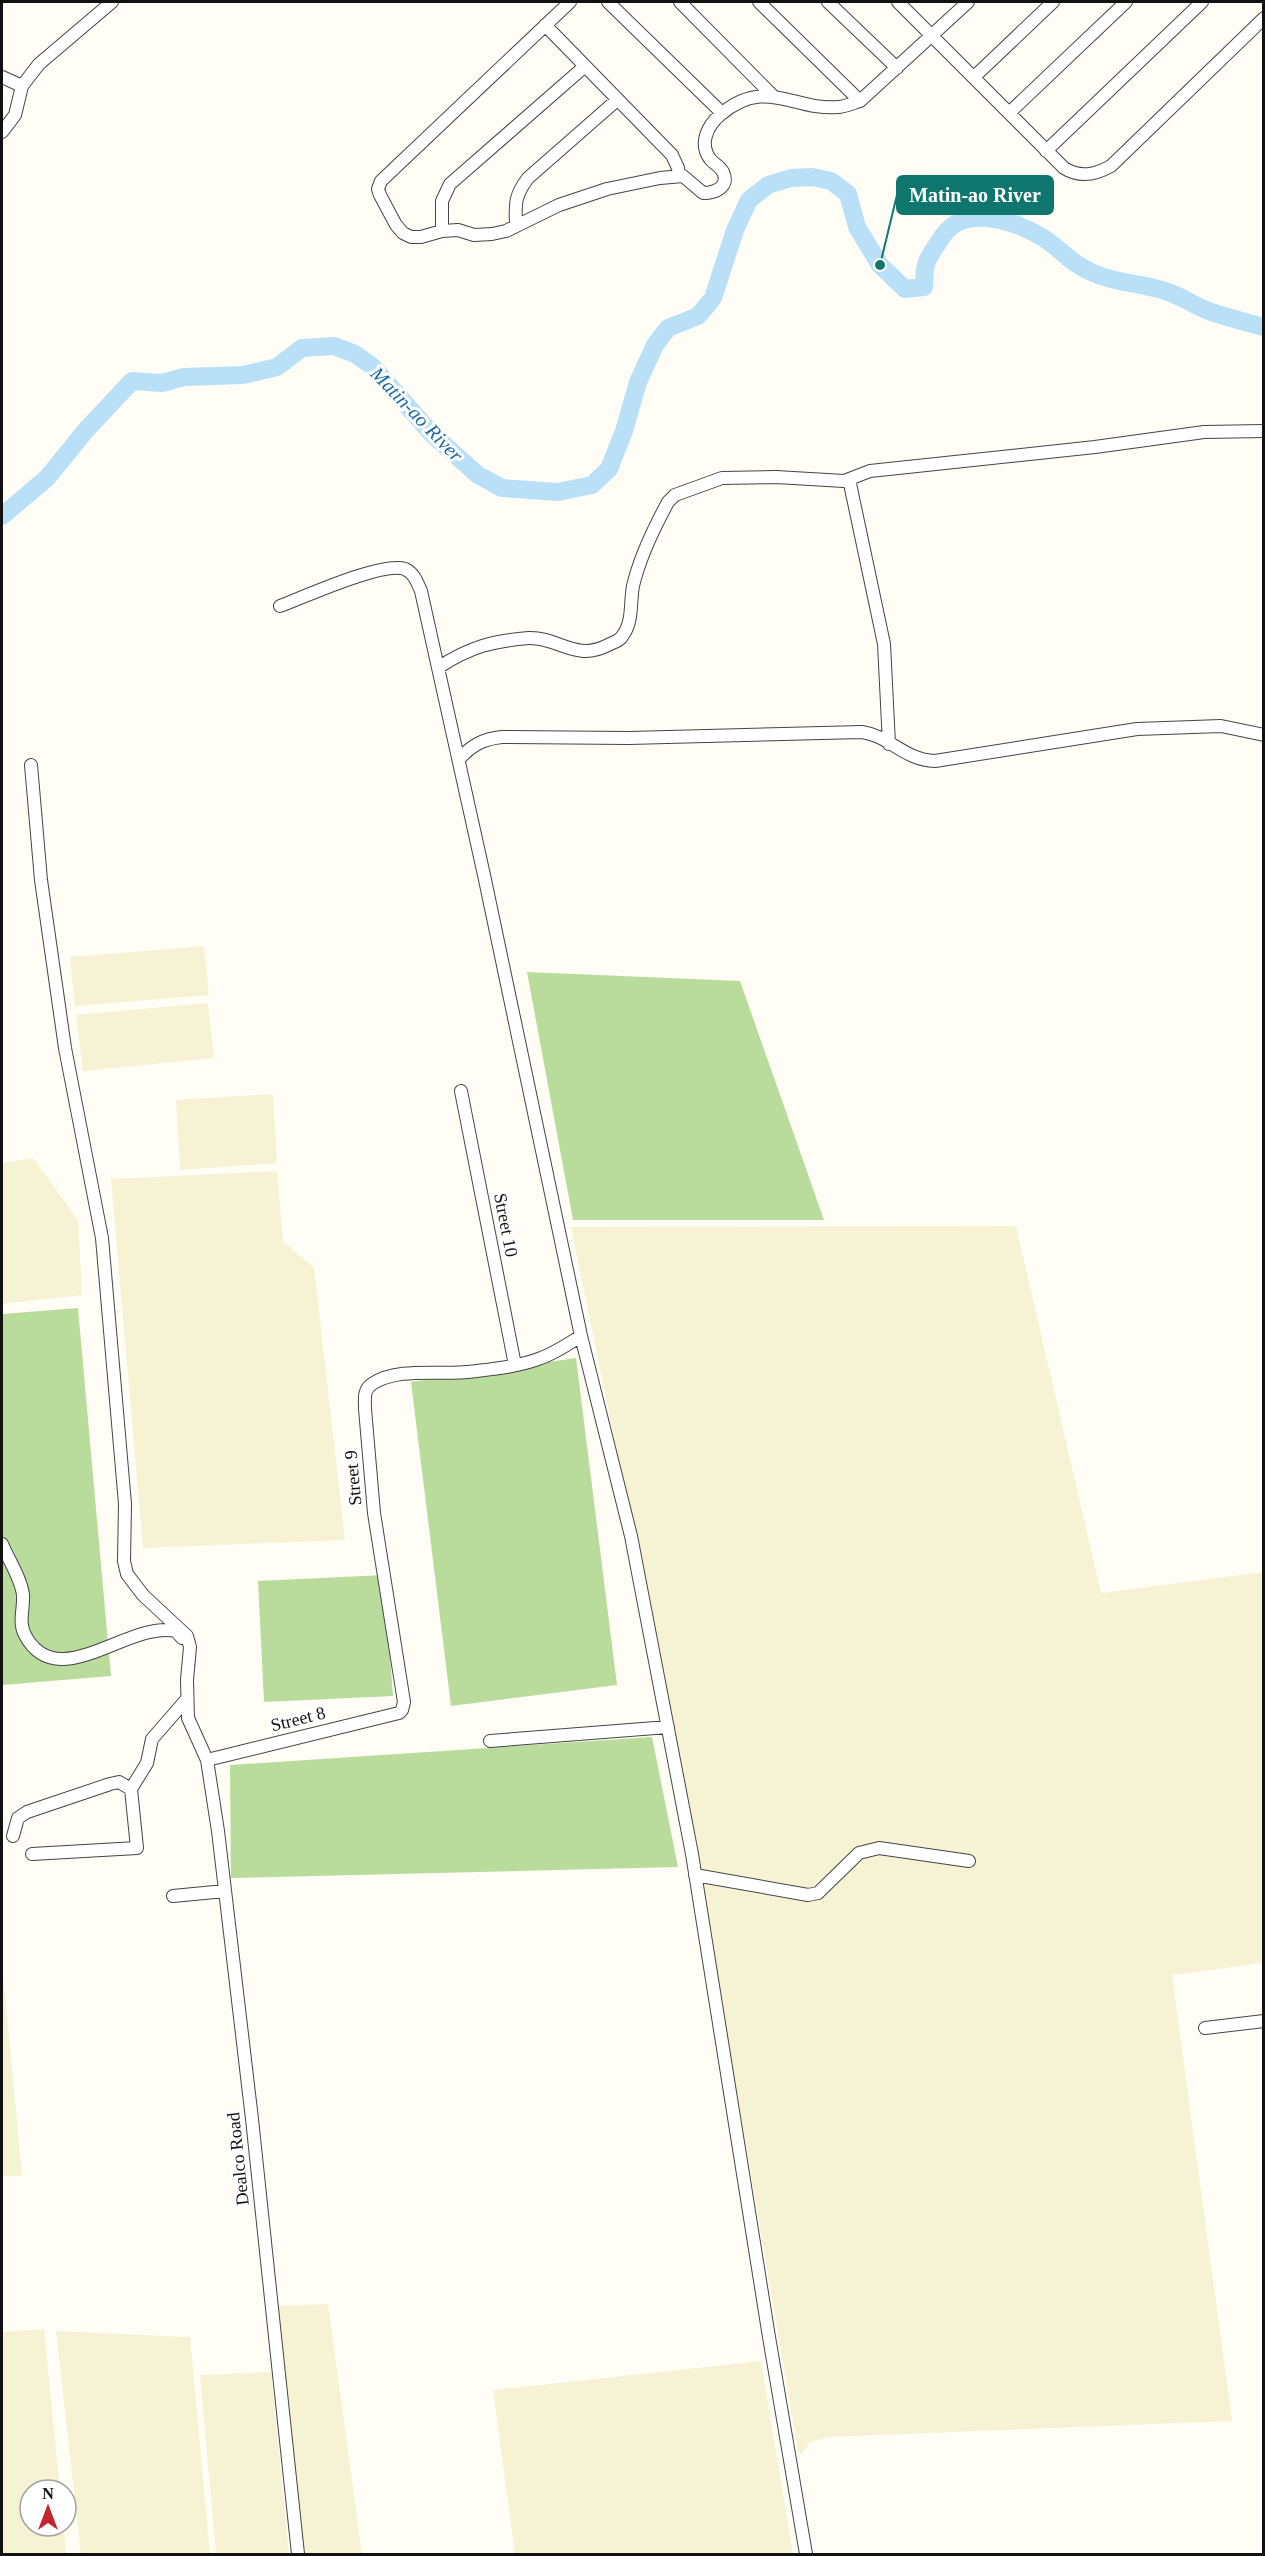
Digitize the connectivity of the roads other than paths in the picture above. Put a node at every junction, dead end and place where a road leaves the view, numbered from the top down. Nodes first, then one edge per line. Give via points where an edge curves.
1 (112, 2) edge
2 (570, 2) edge
3 (608, 2) edge
4 (680, 2) edge
5 (759, 2) edge
6 (828, 2) edge
7 (898, 2) edge
8 (968, 2) edge
9 (1053, 2) edge
10 (1126, 2) edge
11 (1202, 2) edge
12 (1262, 23) edge
13 (545, 25) junction
14 (932, 35) junction
15 (584, 67) junction
16 (897, 68) junction
17 (2, 77) edge
18 (974, 77) junction
19 (22, 86) junction
20 (773, 96) junction
21 (617, 100) junction
22 (860, 100) junction
23 (722, 113) junction
24 (1009, 113) junction
25 (2, 132) edge
26 (1046, 151) junction
27 (679, 176) junction
28 (516, 225) junction
29 (442, 231) junction
30 (1263, 431) edge
31 (849, 479) junction
32 (280, 606) dead end
33 (439, 668) junction
34 (1263, 735) edge
35 (889, 744) junction
36 (459, 759) junction
37 (30, 765) dead end
38 (461, 1091) dead end
39 (581, 1336) junction
40 (515, 1365) junction
41 (2, 1544) edge
42 (189, 1647) junction
43 (186, 1700) junction
44 (399, 1713) joint
45 (668, 1727) junction
46 (490, 1741) dead end
47 (207, 1760) junction
48 (131, 1789) junction
49 (13, 1836) dead end
50 (32, 1854) dead end
51 (969, 1861) dead end
52 (695, 1875) junction
53 (225, 1891) junction
54 (173, 1896) dead end
55 (1263, 2021) edge
56 (1205, 2028) dead end
57 (298, 2554) edge
58 (806, 2554) edge

1 - 19 street via 39,64
2 - 13 street
3 - 23 street
4 - 20 street
5 - 22 street
6 - 16 street
7 - 14 street
8 - 14 street
9 - 18 street
10 - 24 street
11 - 26 street
12 - 26 street via 1098,174 1072,173
13 - 15 street
13 - 29 street via 381,181 380,195 403,233 421,237
14 - 16 street
14 - 18 street
15 - 21 street
15 - 29 street via 450,184 442,201
16 - 22 street
17 - 19 street
18 - 24 street
19 - 25 street via 15,116
20 - 22 street via 826,108
20 - 23 street via 742,102
21 - 27 street via 672,155
21 - 28 street via 528,178 518,191
23 - 27 street via 705,133 705,144 711,161 723,172 723,186 718,191 703,193
24 - 26 street
27 - 28 street via 607,189
28 - 29 street via 492,234
30 - 31 street via 1204,432 870,471
31 - 33 street via 722,478 675,495 664,509 638,570 627,630 621,639 588,651 573,651 532,638 483,644
31 - 35 street via 884,644
32 - 33 street via 387,568 407,570 421,591
33 - 36 street
34 - 35 street via 1221,726 1137,729 935,761 917,760
35 - 36 street via 856,731 628,738 502,737 474,744
36 - 39 street
37 - 42 street via 40,880 65,1048 102,1238 124,1492 123,1561 127,1574 143,1595 183,1631
38 - 40 street, Street 10
39 - 40 street, Street 9 via 547,1356
39 - 45 street via 631,1536
40 - 44 street, Street 9 via 393,1377 374,1383 365,1394 374,1513 404,1702
41 - 42 street via 22,1590 23,1629 42,1654 71,1660 160,1629 176,1631
42 - 43 street, Dealco Road
43 - 47 street, Dealco Road via 188,1718
43 - 48 street via 152,1739 147,1763
44 - 47 street, Street 8
45 - 46 street
45 - 52 street
47 - 53 street, Dealco Road
48 - 49 street via 119,1782 27,1812 18,1818
48 - 50 street via 137,1848
51 - 52 street via 867,1849 818,1893 808,1895
52 - 58 street
53 - 54 street
53 - 57 street, Dealco Road
55 - 56 street

